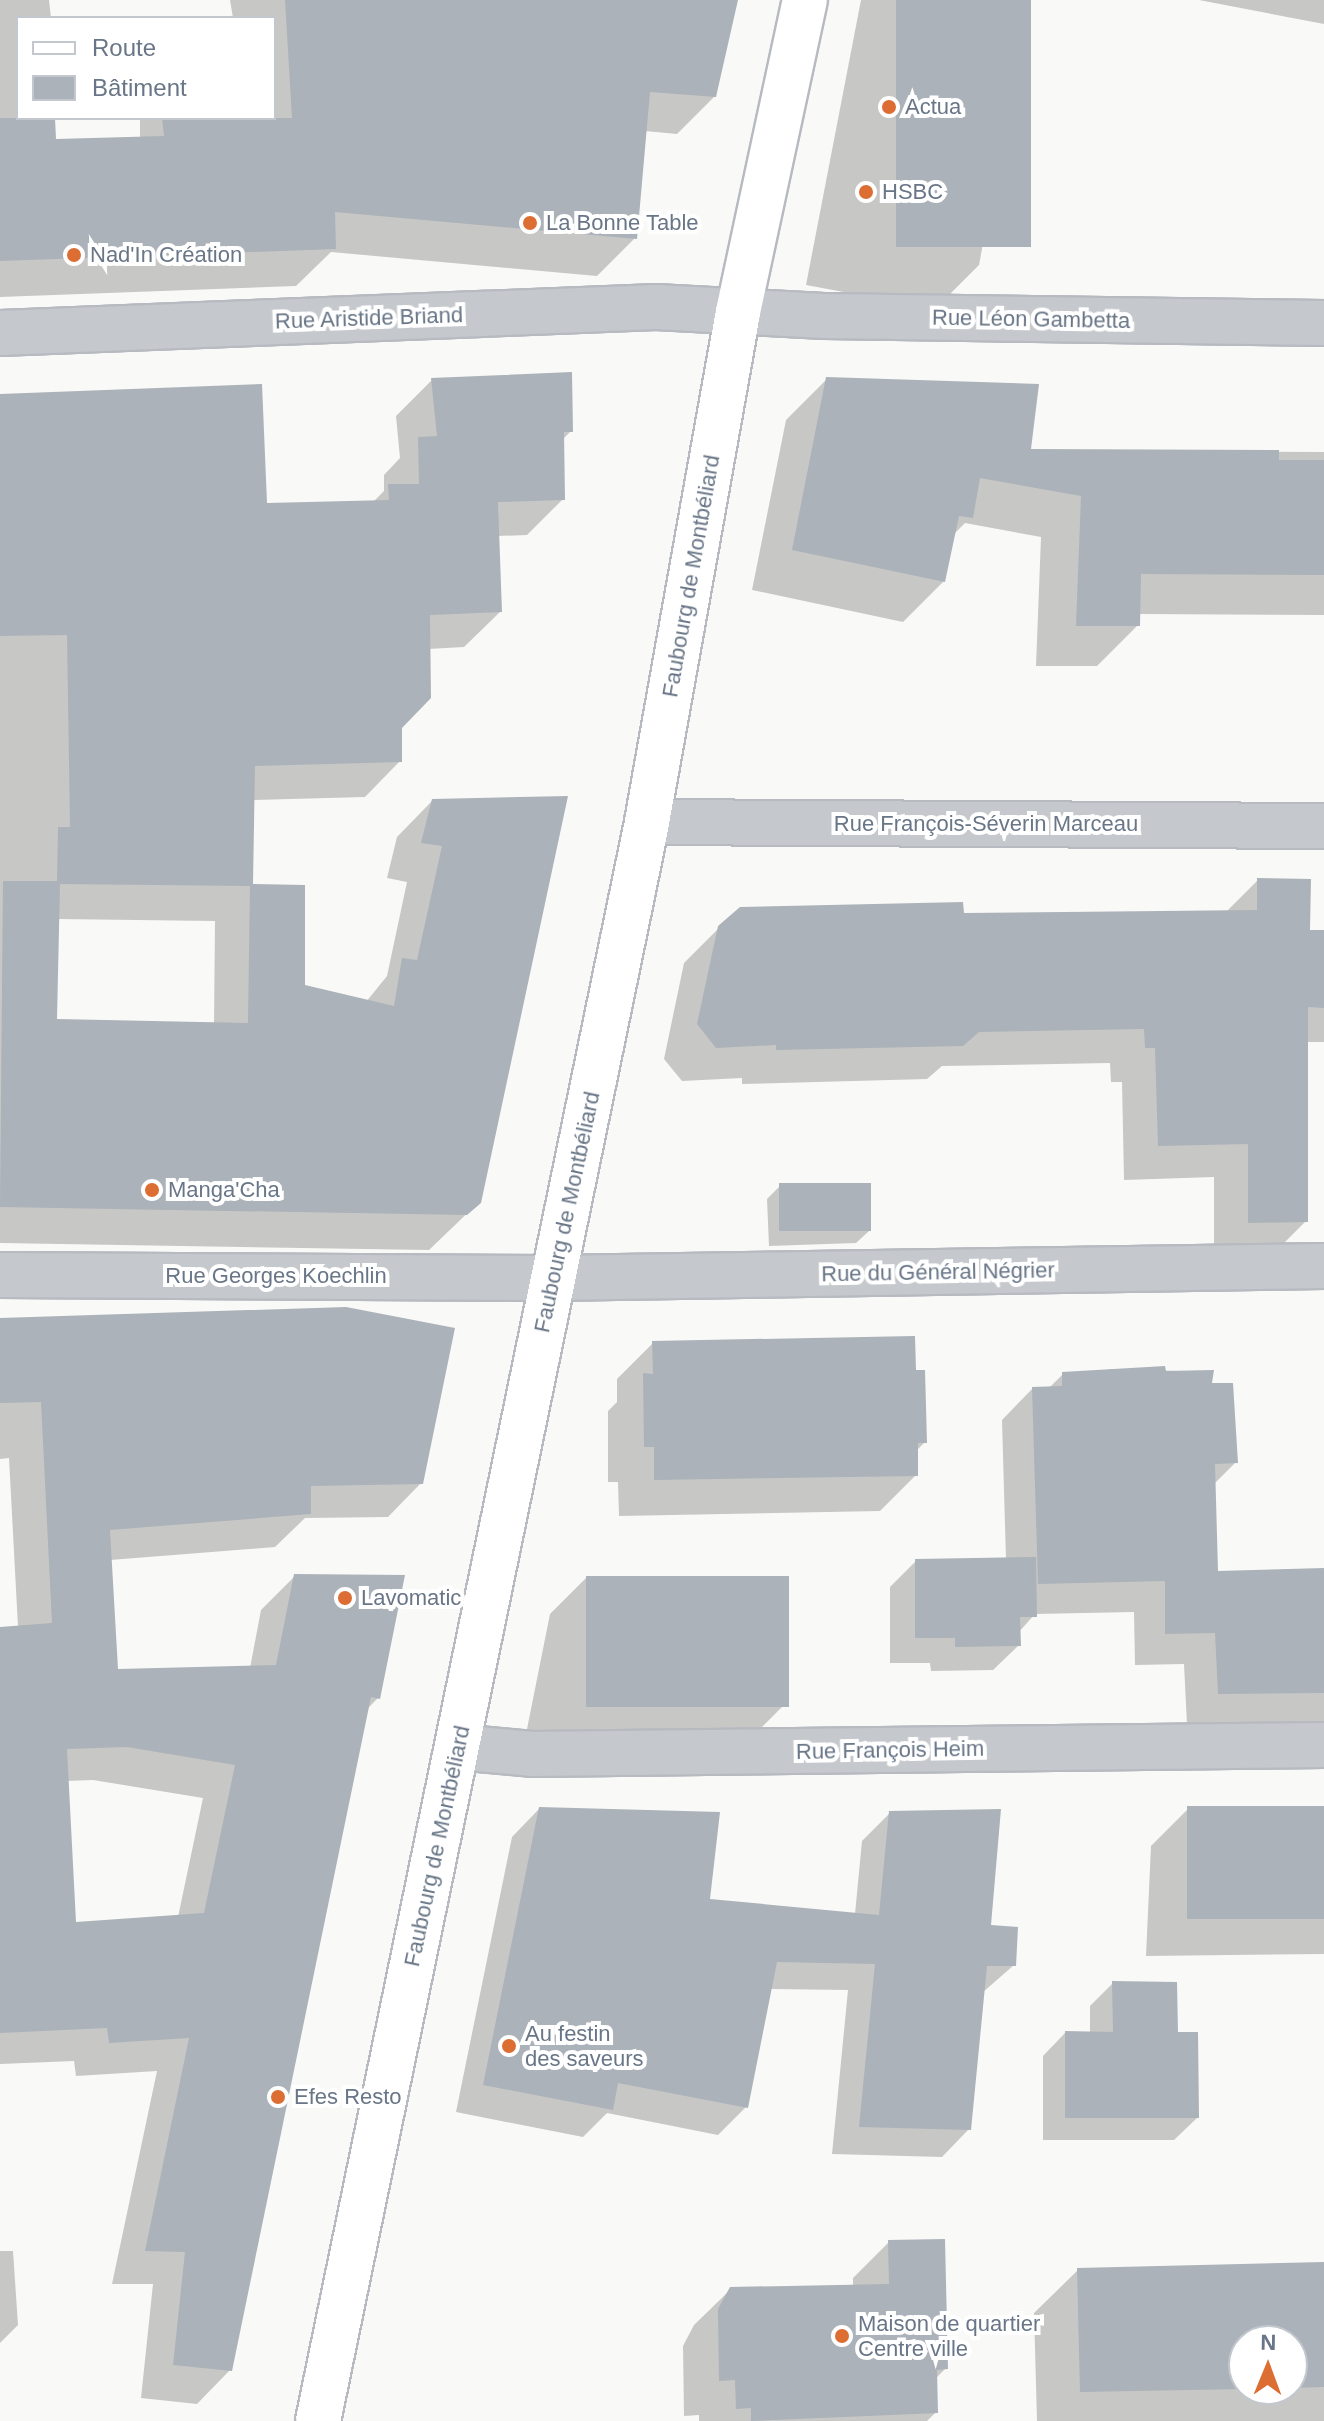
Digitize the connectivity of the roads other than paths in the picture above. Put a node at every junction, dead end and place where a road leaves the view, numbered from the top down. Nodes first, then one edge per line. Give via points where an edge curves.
1 (805, 0) edge
2 (738, 312) junction
3 (1324, 323) edge
4 (0, 333) edge
5 (647, 822) junction
6 (1324, 826) edge
7 (1324, 1266) edge
8 (0, 1275) edge
9 (553, 1278) junction
10 (1324, 1745) edge
11 (457, 1747) junction
12 (318, 2421) edge

1 - 2 main road, Faubourg de Montbéliard
2 - 3 street, Rue Léon Gambetta
2 - 4 street, Rue Aristide Briand via 626,308
2 - 5 main road, Faubourg de Montbéliard
5 - 6 street, Rue François-Séverin Marceau
5 - 9 main road, Faubourg de Montbéliard
7 - 9 street, Rue du Général Négrier
8 - 9 street, Rue Georges Koechlin
9 - 11 main road, Faubourg de Montbéliard
10 - 11 street, Rue François Heim via 532,1754
11 - 12 main road, Faubourg de Montbéliard

